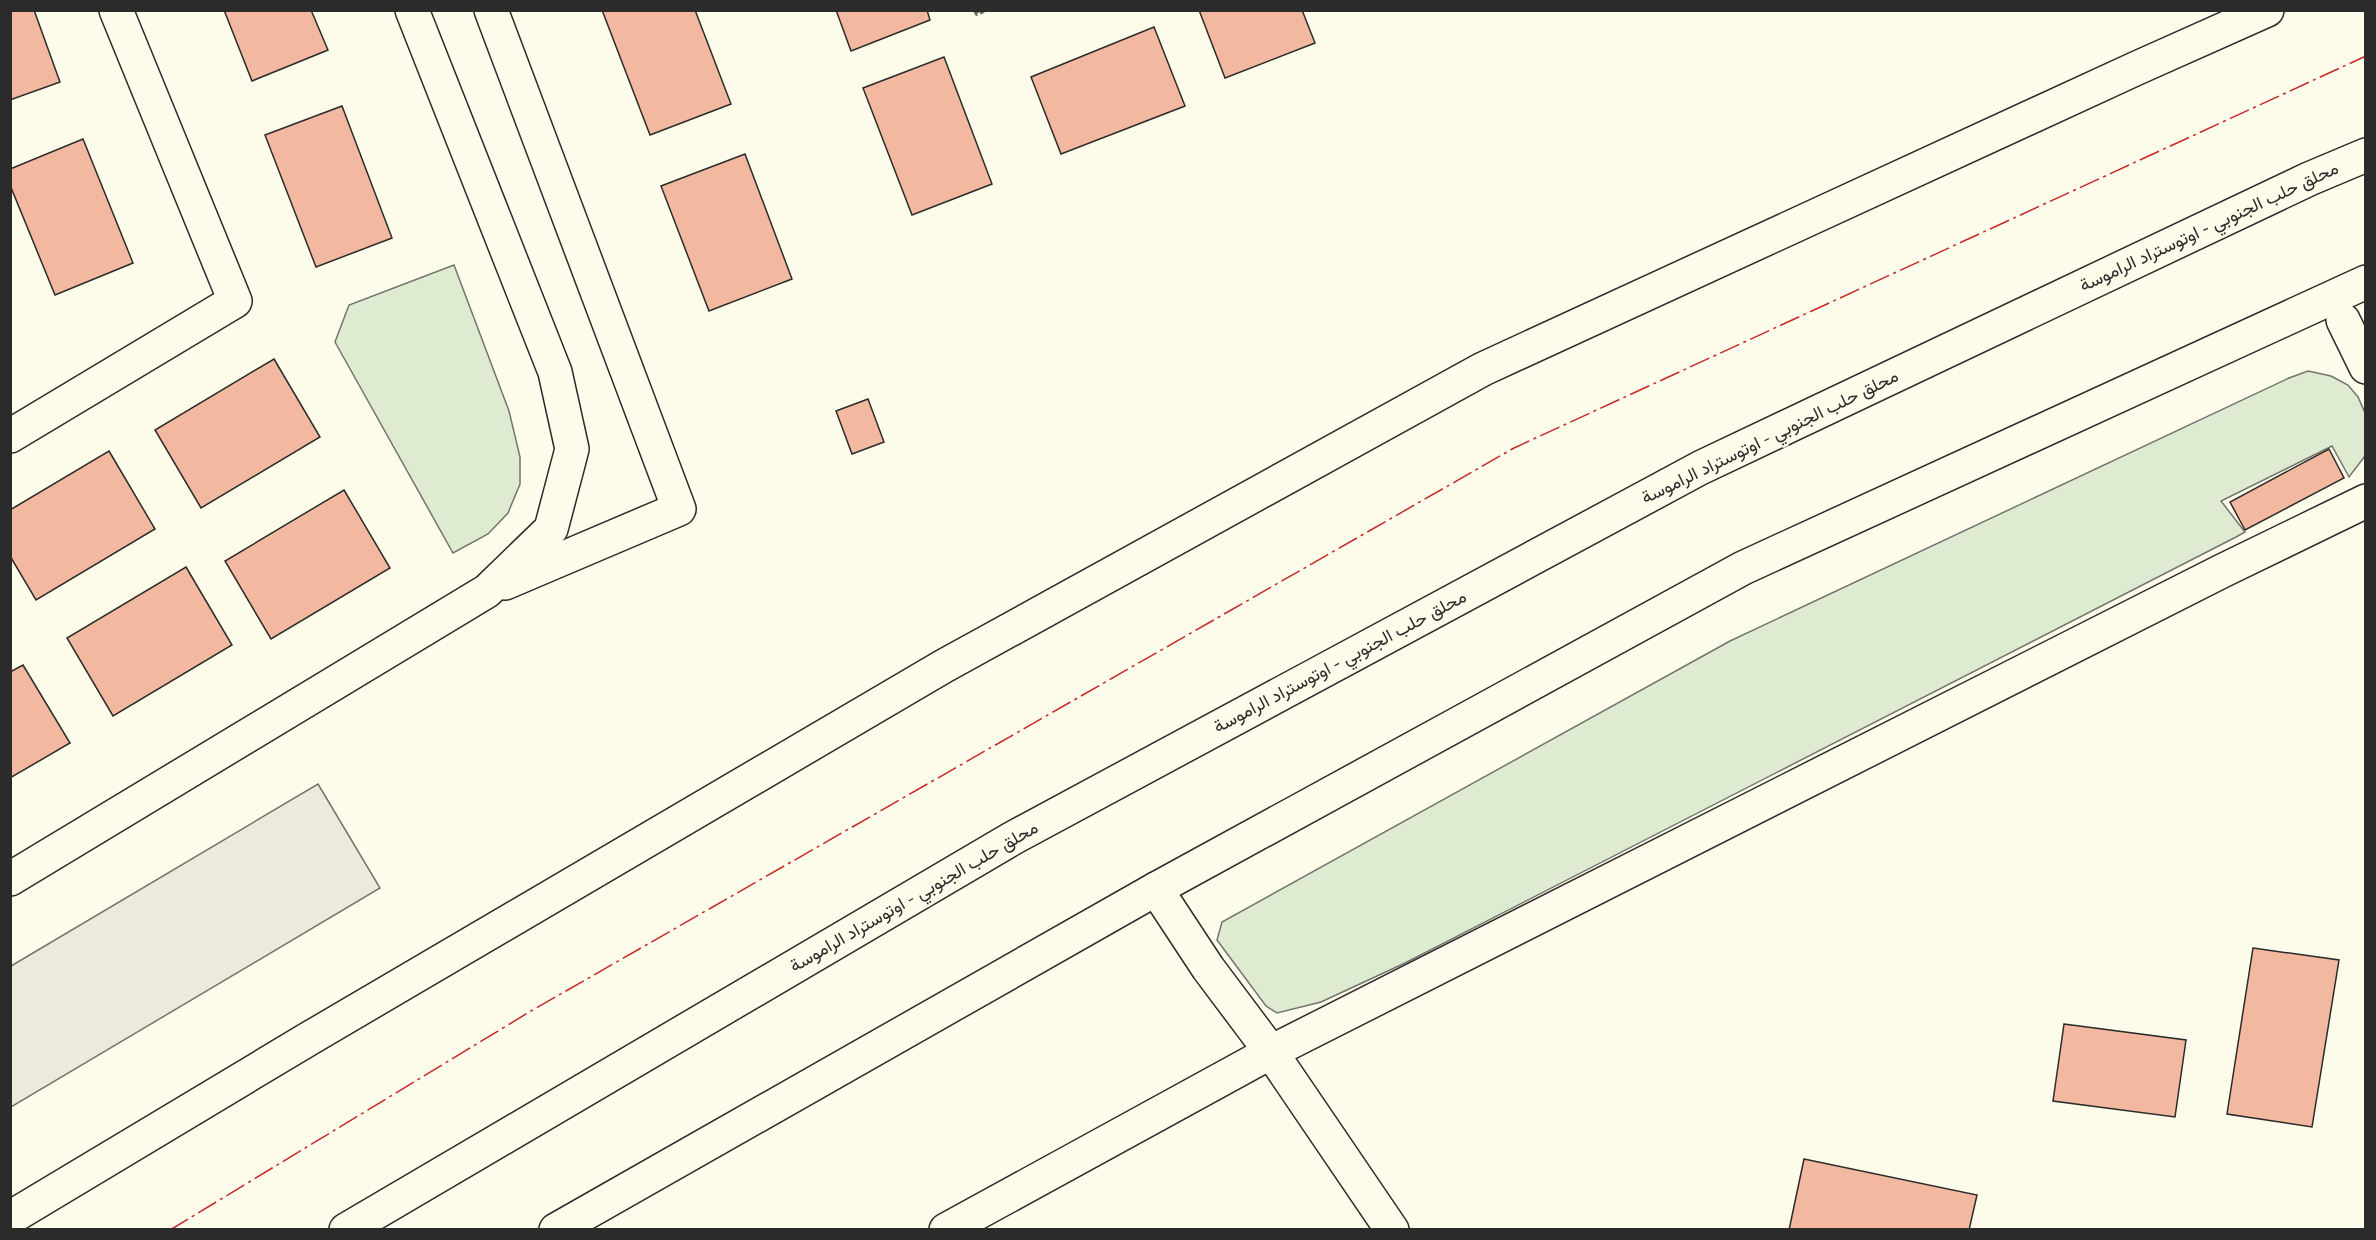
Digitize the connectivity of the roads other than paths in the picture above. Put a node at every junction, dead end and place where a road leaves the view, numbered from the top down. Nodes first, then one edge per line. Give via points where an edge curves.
1 (116, 10) edge
2 (412, 10) edge
3 (491, 10) edge
4 (2267, 10) edge
5 (2366, 155) edge
6 (2366, 282) edge
7 (2343, 320) dead end
8 (2366, 367) edge
9 (10, 436) edge
10 (2366, 501) edge
11 (487, 591) junction
12 (10, 879) edge
13 (1156, 889) junction
14 (1271, 1052) junction
15 (10, 1218) edge
16 (346, 1230) edge
17 (556, 1230) edge
18 (946, 1230) edge
19 (1392, 1230) edge

1 - 9 main road via 235,301
2 - 11 main road via 555,372 572,449 551,528
3 - 11 main road via 679,510
4 - 15 main road via 1483,369 944,666
5 - 16 main road, محلق حلب الجنوبي - اوتوستراد الراموسة via 1700,468 1013,838
6 - 13 main road via 1743,568
7 - 8 main road
10 - 14 main road
11 - 12 main road
13 - 14 main road via 1208,968
13 - 17 main road
14 - 18 main road
14 - 19 main road

